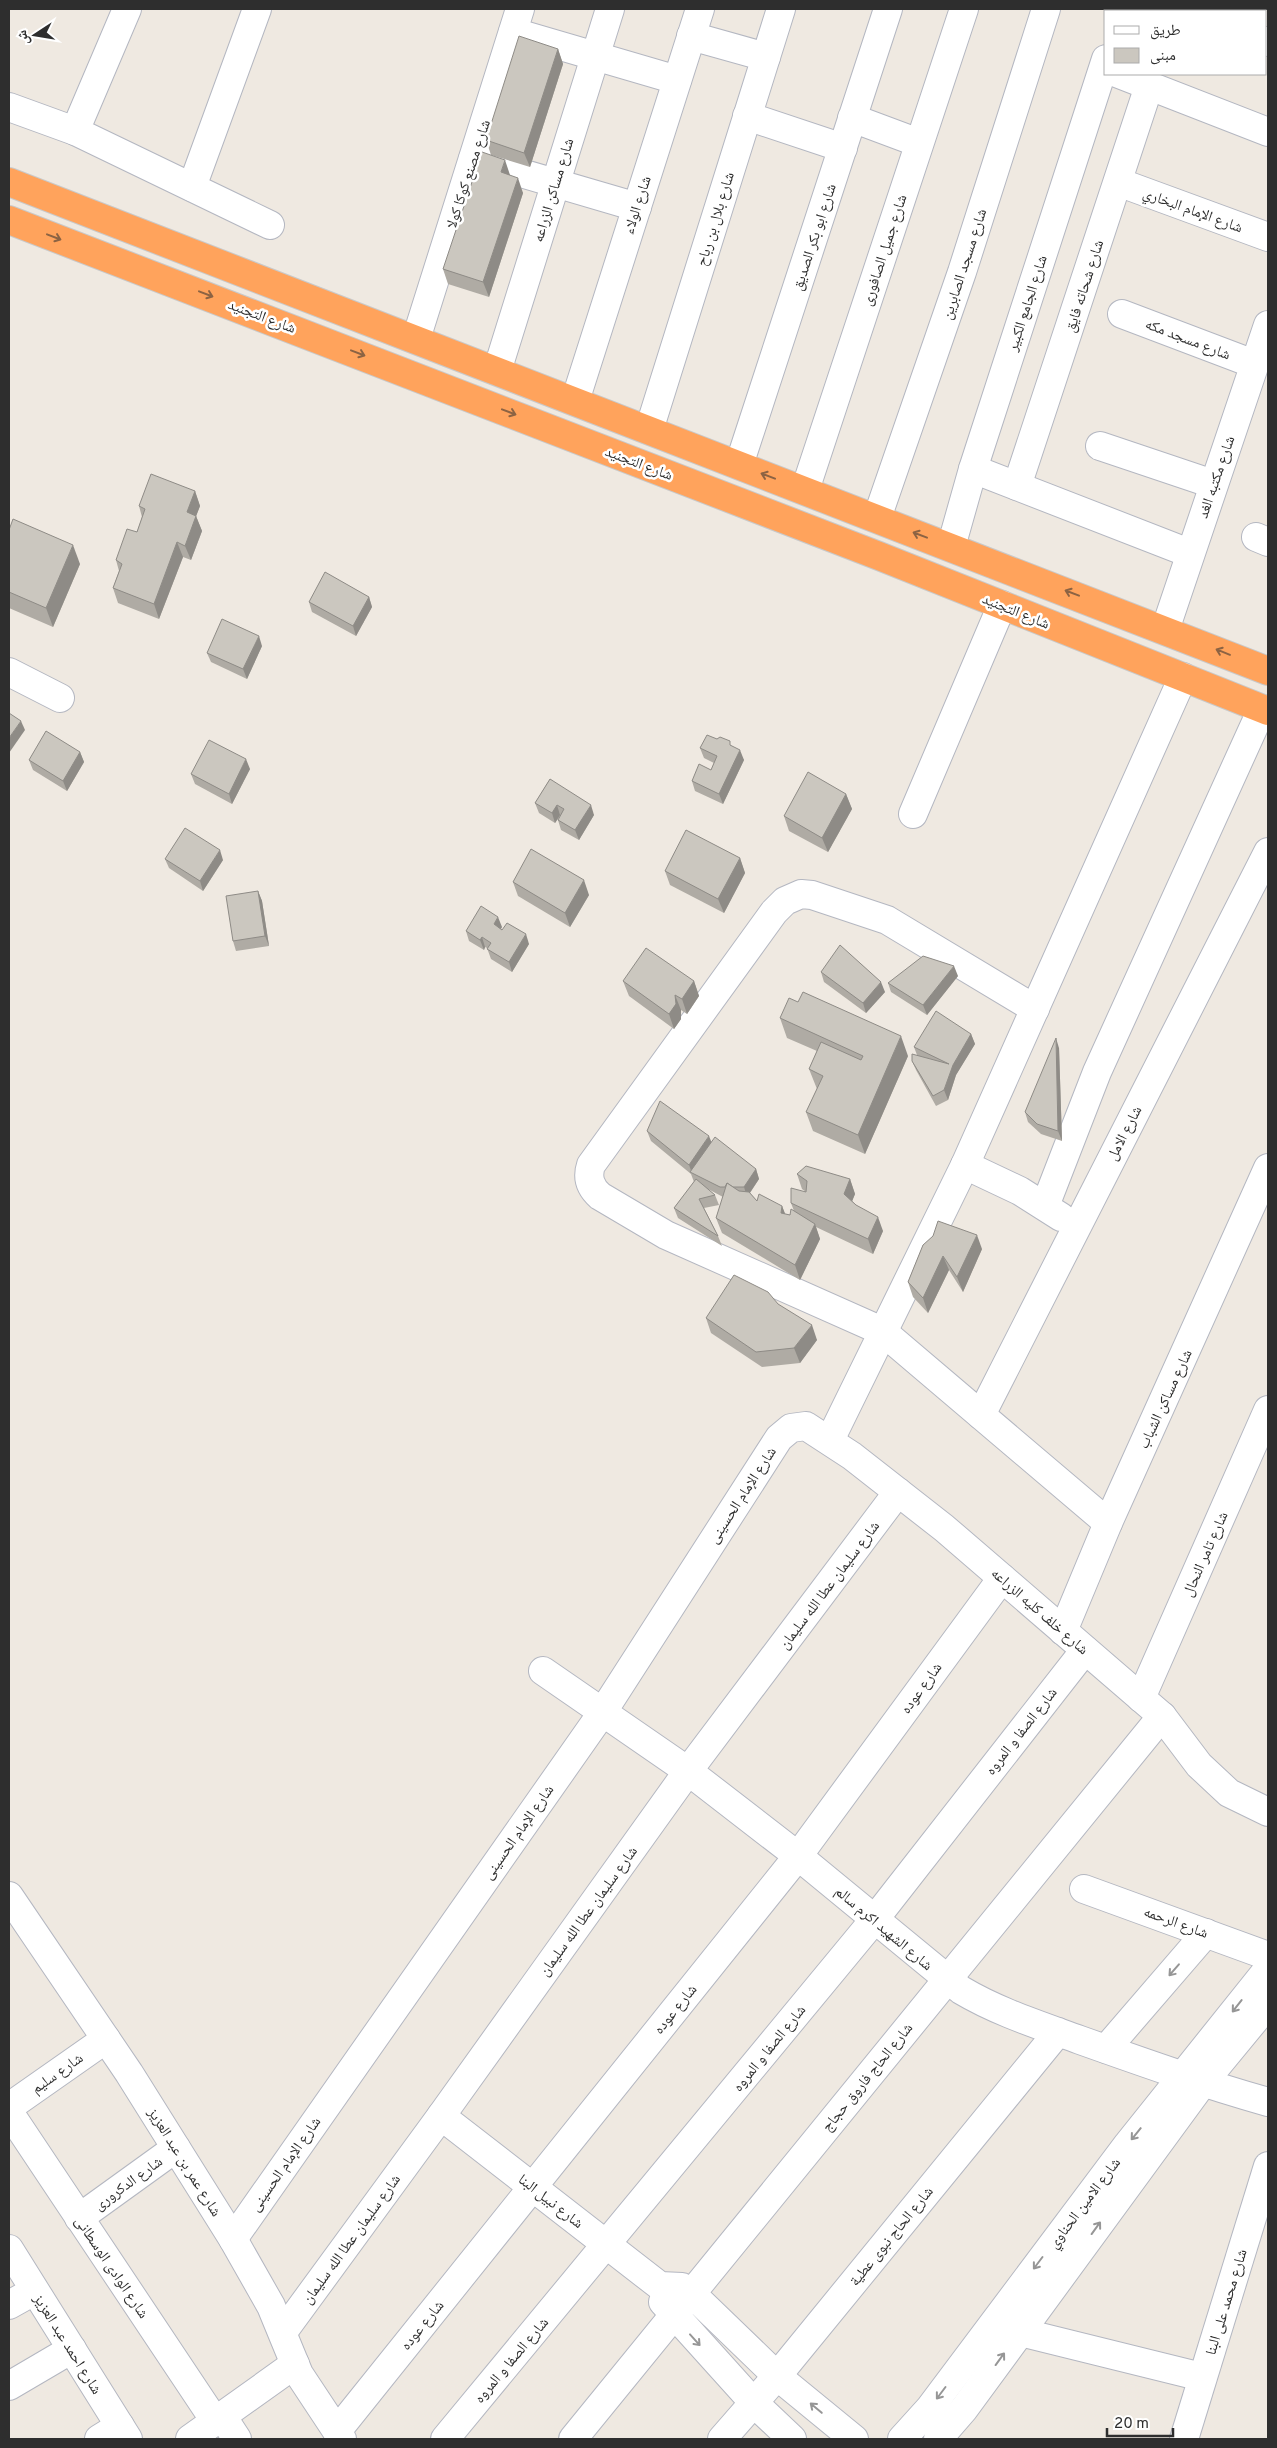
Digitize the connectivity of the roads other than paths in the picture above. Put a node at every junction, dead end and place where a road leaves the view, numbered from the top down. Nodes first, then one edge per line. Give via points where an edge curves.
1 (127, 9) edge
2 (257, 9) edge
3 (610, 9) edge
4 (700, 9) edge
5 (781, 9) edge
6 (888, 9) edge
7 (964, 9) edge
8 (1046, 9) edge
9 (517, 20) edge
10 (691, 36) junction
11 (595, 56) junction
12 (766, 57) junction
13 (1105, 75) edge
14 (1126, 75) edge
15 (678, 80) junction
16 (1150, 86) junction
17 (9, 107) edge
18 (747, 116) junction
19 (852, 118) junction
20 (75, 131) junction
21 (1268, 132) edge
22 (919, 143) junction
23 (843, 148) junction
24 (473, 159) junction
25 (9, 182) edge
26 (1118, 182) junction
27 (555, 183) junction
28 (192, 188) junction
29 (637, 207) junction
30 (9, 220) edge
31 (270, 225) dead end
32 (1268, 237) edge
33 (1122, 314) dead end
34 (1268, 325) edge
35 (416, 339) junction
36 (1254, 364) junction
37 (497, 371) junction
38 (575, 401) junction
39 (649, 430) junction
40 (1100, 446) dead end
41 (739, 465) junction
42 (973, 469) junction
43 (1213, 484) junction
44 (1017, 486) junction
45 (805, 490) junction
46 (877, 518) junction
47 (951, 547) junction
48 (1189, 553) junction
49 (1002, 605) junction
50 (1165, 630) junction
51 (1268, 670) edge
52 (9, 672) edge
53 (1183, 677) junction
54 (60, 698) dead end
55 (1265, 710) edge
56 (913, 814) dead end
57 (1268, 852) edge
58 (1035, 1009) junction
59 (965, 1165) junction
60 (1268, 1168) edge
61 (1046, 1206) junction
62 (1076, 1228) junction
63 (882, 1331) junction
64 (1268, 1410) edge
65 (981, 1415) junction
66 (798, 1425) joint
67 (830, 1440) junction
68 (898, 1492) junction
69 (1108, 1523) junction
70 (1002, 1578) junction
71 (1063, 1631) junction
72 (1085, 1650) junction
73 (543, 1671) dead end
74 (1141, 1698) junction
75 (602, 1713) junction
76 (1162, 1716) junction
77 (688, 1771) junction
78 (1268, 1812) edge
79 (798, 1856) junction
80 (1084, 1889) dead end
81 (9, 1896) edge
82 (874, 1920) junction
83 (1206, 1933) junction
84 (1268, 1956) edge
85 (1268, 1969) edge
86 (946, 1979) junction
87 (1268, 2004) edge
88 (1058, 2032) junction
89 (106, 2038) junction
90 (1106, 2049) junction
91 (1193, 2080) junction
92 (1268, 2102) edge
93 (9, 2107) edge
94 (9, 2112) edge
95 (441, 2116) junction
96 (176, 2148) junction
97 (1268, 2166) edge
98 (533, 2187) junction
99 (79, 2218) junction
100 (233, 2239) junction
101 (608, 2245) junction
102 (9, 2249) edge
103 (660, 2286) junction
104 (34, 2291) junction
105 (692, 2294) junction
106 (9, 2305) edge
107 (673, 2315) junction
108 (282, 2332) junction
109 (1020, 2332) junction
110 (72, 2348) junction
111 (294, 2364) junction
112 (777, 2376) junction
113 (1202, 2377) junction
114 (9, 2386) edge
115 (754, 2403) junction
116 (218, 2419) junction
117 (116, 2435) edge
118 (340, 2435) edge
119 (190, 2439) edge
120 (237, 2439) edge
121 (445, 2439) edge
122 (573, 2439) edge
123 (722, 2439) edge
124 (792, 2439) edge
125 (854, 2439) edge
126 (902, 2439) edge
127 (938, 2439) edge
128 (1184, 2439) edge

1 - 20 street
2 - 28 street
3 - 11 street, شارع مساكن الزراعه
4 - 10 street, شارع الولاء
5 - 12 street, شارع بلال بن رباح
6 - 19 street, شارع ابو بكر الصديق
7 - 22 street, شارع جميل الصافورى
8 - 46 street, شارع مسجد الصابرين via 962,272
9 - 11 street
9 - 24 street, شارع مصنع كوكا كولا
10 - 12 street
10 - 15 street, شارع الولاء
11 - 15 street
11 - 27 street, شارع مساكن الزراعه
12 - 18 street, شارع بلال بن رباح
13 - 42 street, شارع الجامع الكبير
14 - 16 street
15 - 29 street, شارع الولاء
16 - 21 street
16 - 26 street, شارع شحاته فايق
17 - 20 street
18 - 23 street
18 - 39 street, شارع بلال بن رباح
19 - 22 street
19 - 23 street, شارع ابو بكر الصديق
20 - 28 street
22 - 45 street, شارع جميل الصافورى
23 - 41 street, شارع ابو بكر الصديق
24 - 27 street
24 - 35 street, شارع مصنع كوكا كولا
25 - 35 highway
26 - 32 street, شارع الإمام البخاري
26 - 44 street, شارع شحاته فايق
27 - 29 street
27 - 37 street, شارع مساكن الزراعه
28 - 31 street
29 - 38 street, شارع الولاء
30 -> 49 highway, شارع التجنيد
33 - 36 street, شارع مسجد مكه
34 - 36 street, شارع مكتبه الغد
35 - 37 highway
36 - 43 street, شارع مكتبه الغد
37 - 38 highway
38 - 39 highway
39 - 41 highway
40 - 43 street
45 -> 41 highway
42 - 44 street
42 - 47 street, شارع الجامع الكبير
43 - 48 street, شارع مكتبه الغد
44 - 48 street
45 - 46 highway
47 -> 46 highway
50 -> 47 highway
48 - 50 street, شارع مكتبه الغد
49 - 53 highway, شارع التجنيد
49 - 56 street
51 -> 50 highway
52 - 54 street
53 - 55 highway, شارع التجنيد
53 - 58 street
55 - 61 street via 1097,1072
57 - 62 street, شارع الامل
58 - 59 street
58 - 63 street via 887,920 812,895 792,896 774,912 591,1165 589,1173 594,1190 630,1215 676,1240
59 - 61 street
59 - 63 street
60 - 69 street, شارع مساكن الشباب
61 - 62 street
62 - 65 street, شارع الامل
63 - 65 street
63 - 67 street
64 - 74 street, شارع تامر النحال
65 - 69 street
66 - 67 street, شارع خلف كليه الزراعه via 814,1429
66 - 75 street, شارع الإمام الحسينى via 779,1438
67 - 68 street, شارع خلف كليه الزراعه
68 - 70 street, شارع خلف كليه الزراعه
68 - 77 street, شارع سليمان عطا الله سليمان
69 - 71 street, شارع مساكن الشباب
70 - 71 street, شارع خلف كليه الزراعه
70 - 79 street, شارع عوده
71 - 72 street, شارع خلف كليه الزراعه
72 - 74 street, شارع خلف كليه الزراعه
72 - 82 street, شارع الصفا و المروه
73 - 75 street, شارع الشهيد اكرم سالم
74 - 76 street, شارع خلف كليه الزراعه
75 - 77 street, شارع الشهيد اكرم سالم
75 - 100 street, شارع الإمام الحسينى
76 - 78 street, شارع خلف كليه الزراعه via 1199,1765 1229,1793
76 - 86 street, شارع الحاج فاروق حجاج
77 - 79 street, شارع الشهيد اكرم سالم
77 - 95 street, شارع سليمان عطا الله سليمان
79 - 82 street, شارع الشهيد اكرم سالم
79 - 98 street, شارع عوده
80 - 83 street, شارع الرحمه
81 - 89 street, شارع عمر بن عبد العزيز
82 - 86 street, شارع الشهيد اكرم سالم
82 - 101 street, شارع الصفا و المروه
83 - 84 street, شارع الرحمه
83 -> 90 street
85 -> 91 street, شارع الامين الحناوي
86 - 88 street, شارع الشهيد اكرم سالم via 982,2003
86 - 105 street, شارع الحاج فاروق حجاج
87 - 91 street, شارع الامين الحناوي
88 - 90 street, شارع الشهيد اكرم سالم
88 - 112 street, شارع الحاج نبوى عطية
89 - 93 street, شارع سليم
89 - 96 street, شارع عمر بن عبد العزيز
90 - 91 street, شارع الشهيد اكرم سالم
91 - 92 street, شارع الشهيد اكرم سالم
109 -> 91 street, شارع الامين الحناوي
91 -> 126 street, شارع الامين الحناوي via 1128,2144 930,2408
94 - 99 street, شارع الوادى الوسطانى
95 - 98 street, شارع نبيل البنا
95 - 108 street, شارع سليمان عطا الله سليمان
96 - 99 street, شارع الدكرورى
96 - 100 street, شارع عمر بن عبد العزيز
97 - 113 street, شارع محمد على البنا
98 - 101 street, شارع نبيل البنا
98 - 118 street, شارع عوده
99 - 116 street, شارع الوادى الوسطانى
100 - 108 street, شارع عمر بن عبد العزيز
101 - 103 street, شارع نبيل البنا
101 - 121 street, شارع الصفا و المروه
102 - 104 street, شارع احمد عبد العزيز
103 - 105 street via 682,2287
103 - 107 street via 663,2301
104 - 106 street
104 - 110 street, شارع احمد عبد العزيز
105 - 107 street, شارع الحاج فاروق حجاج
105 - 112 street
107 -> 115 street
107 - 122 street, شارع الحاج فاروق حجاج
108 - 111 street, شارع عمر بن عبد العزيز
109 - 113 street
127 -> 109 street, شارع الامين الحناوي
110 - 114 street
110 - 117 street, شارع احمد عبد العزيز
111 - 116 street
111 - 118 street, شارع عمر بن عبد العزيز
112 - 115 street, شارع الحاج نبوى عطية
125 -> 112 street
113 - 128 street, شارع محمد على البنا
115 - 123 street, شارع الحاج نبوى عطية
115 - 124 street
116 - 119 street
116 - 120 street, شارع الوادى الوسطانى

